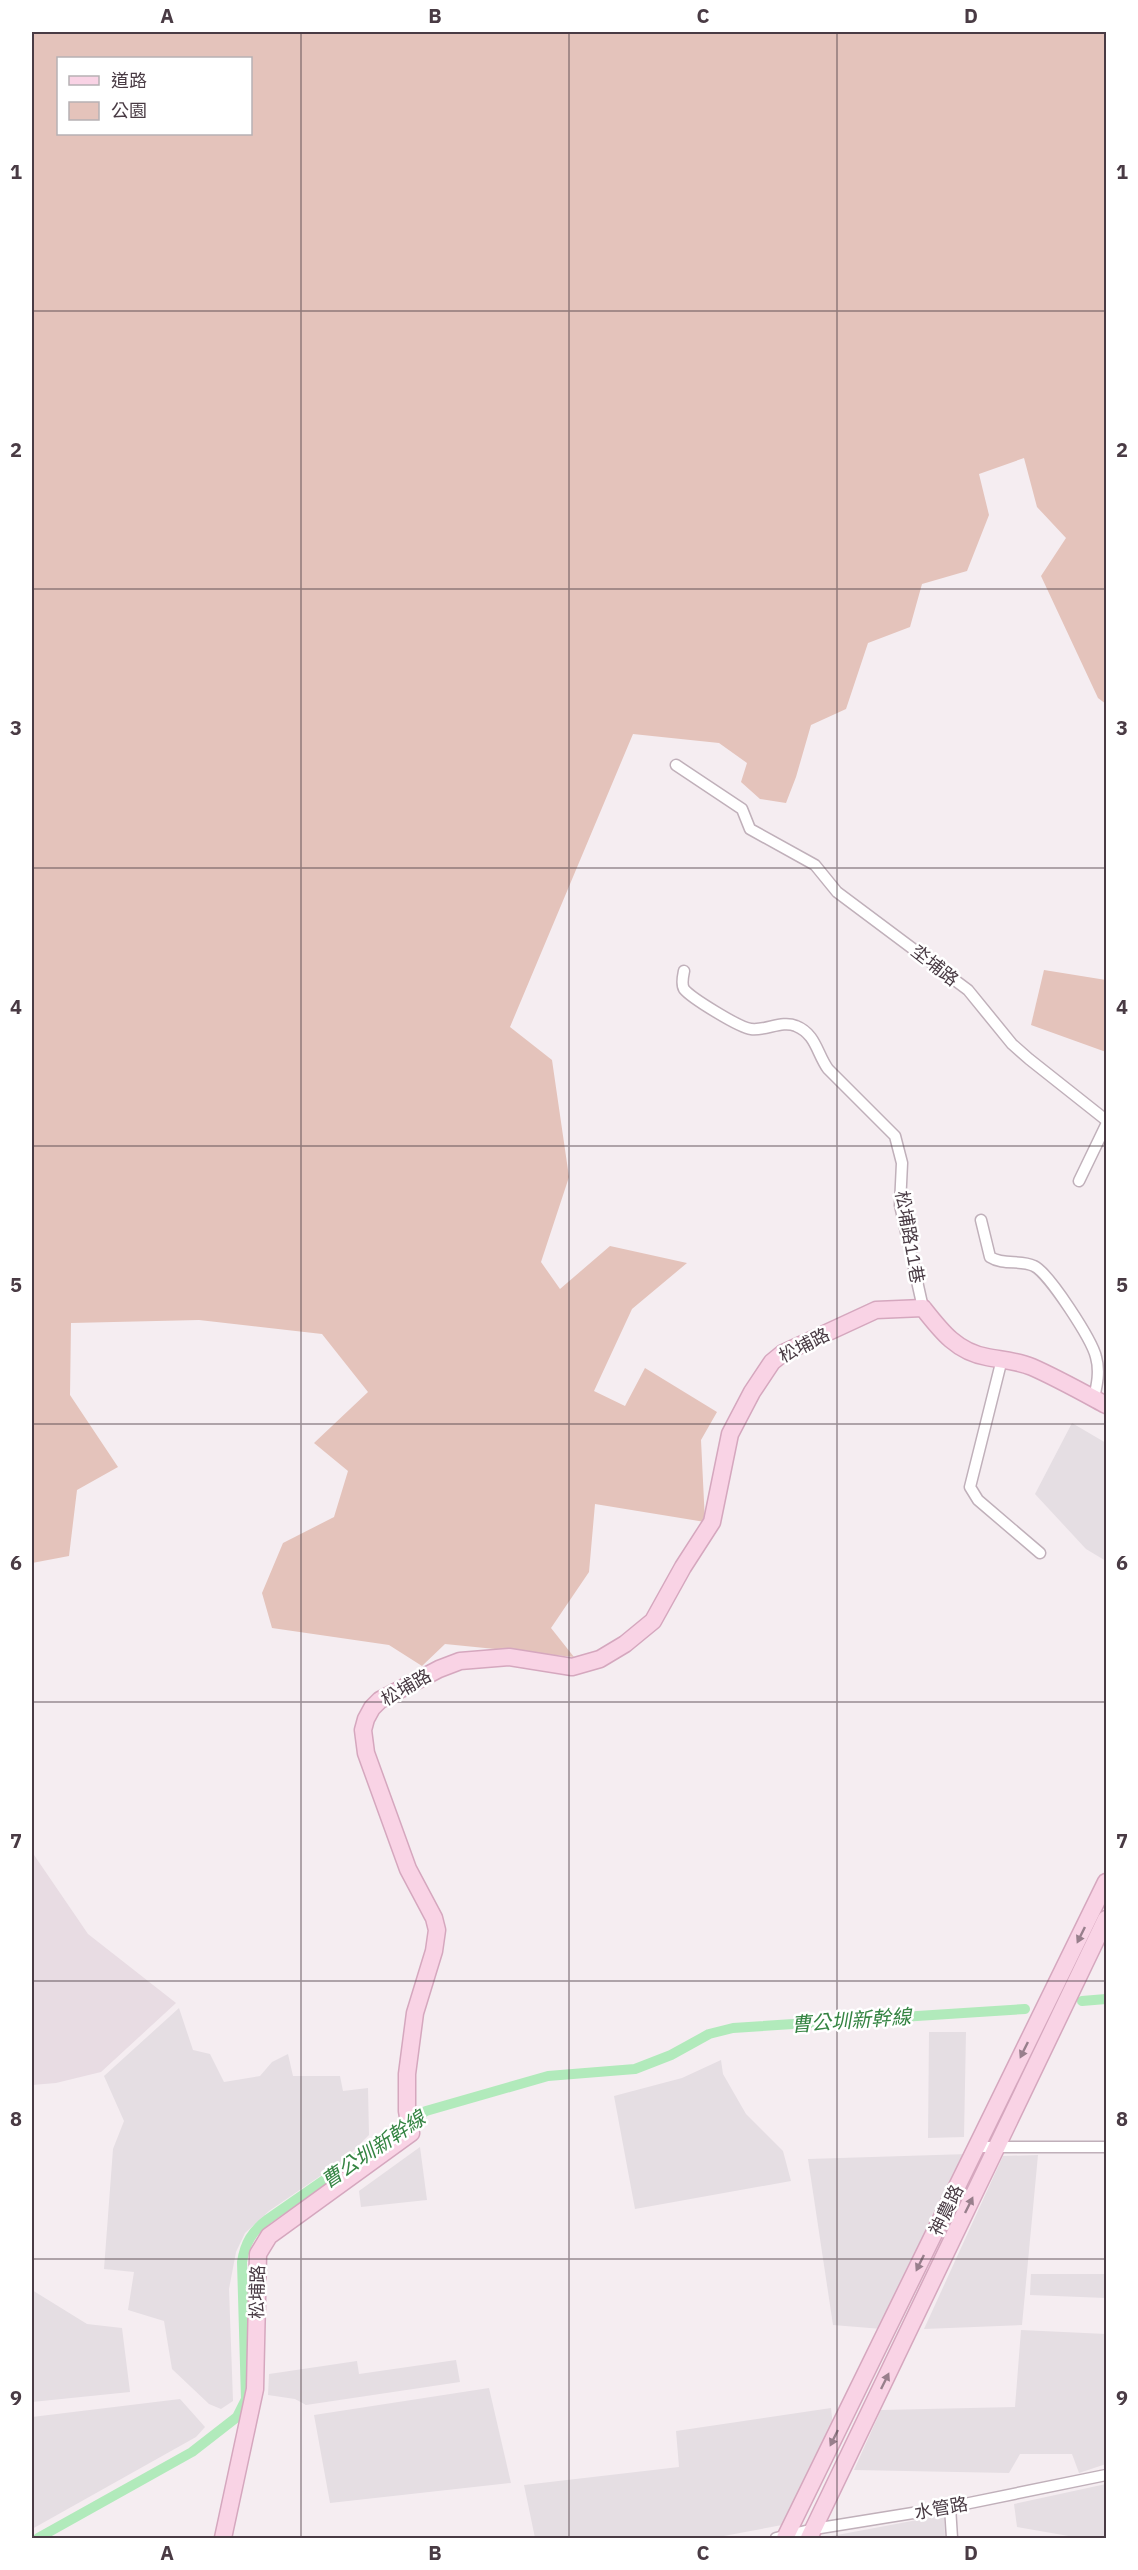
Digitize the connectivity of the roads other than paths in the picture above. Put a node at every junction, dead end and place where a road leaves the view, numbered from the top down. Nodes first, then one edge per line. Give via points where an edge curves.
1 (676, 765) dead end
2 (684, 971) dead end
3 (1107, 1123) edge
4 (1079, 1181) dead end
5 (981, 1220) dead end
6 (924, 1308) junction
7 (1002, 1359) junction
8 (1100, 1402) edge
9 (1040, 1553) dead end
10 (1107, 1882) edge
11 (1107, 1919) edge
12 (976, 2147) junction
13 (997, 2147) junction
14 (1107, 2147) edge
15 (1107, 2475) edge
16 (950, 2507) junction
17 (812, 2534) edge
18 (223, 2538) edge
19 (782, 2538) edge
20 (952, 2538) edge

1 - 3 street, 坔埔路 via 742,809 750,829 815,865 837,892 968,990 1012,1044
2 - 6 street, 松埔路11巷 via 684,988 748,1028 783,1024 807,1033 828,1070 896,1136 902,1163 900,1205
3 - 4 street
5 - 8 street via 990,1257 1041,1269 1082,1330 1096,1355
6 - 7 street via 955,1344 971,1353
6 - 18 street, 松埔路 via 876,1310 783,1353 772,1362 730,1434 712,1522 653,1621 626,1644 600,1659 572,1667 509,1657 460,1660 380,1700 372,1708 363,1730 366,1753 408,1869 437,1930 415,2013 407,2074 411,2133 262,2245 257,2266 255,2389
7 - 8 street via 1032,1367
7 - 9 street via 970,1487 978,1500
10 -> 12 street, 神農路
11 - 13 street, 神農路
12 - 13 street
12 -> 19 street, 神農路
13 - 14 street
17 -> 13 street, 神農路
15 - 16 street, 水管路
16 - 17 street, 水管路
16 - 20 street
17 - 19 street, 水管路

